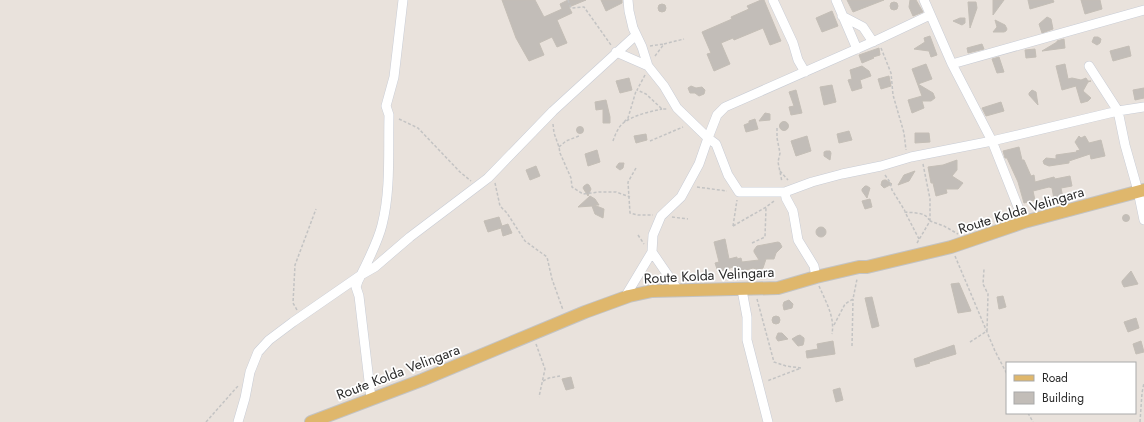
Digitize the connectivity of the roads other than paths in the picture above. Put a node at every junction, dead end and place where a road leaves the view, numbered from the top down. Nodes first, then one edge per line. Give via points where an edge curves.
1 (403, 0) edge
2 (628, 0) edge
3 (773, 0) edge
4 (836, 0) edge
5 (924, 0) edge
6 (1144, 10) edge
7 (930, 15) junction
8 (842, 16) junction
9 (635, 36) junction
10 (875, 41) junction
11 (856, 49) junction
12 (616, 52) junction
13 (952, 64) junction
14 (648, 66) junction
15 (1089, 66) dead end
16 (805, 72) junction
17 (1144, 107) edge
18 (1118, 111) junction
19 (708, 138) junction
20 (992, 141) junction
21 (1141, 191) edge
22 (784, 192) junction
23 (1144, 220) edge
24 (1024, 222) junction
25 (652, 252) junction
26 (361, 275) junction
27 (816, 277) junction
28 (748, 289) junction
29 (678, 290) junction
30 (626, 297) junction
31 (371, 398) junction
32 (238, 422) edge
33 (310, 422) edge
34 (768, 422) edge

1 - 26 street via 394,77 386,106 389,115 387,199 382,225
2 - 9 street
3 - 16 street
4 - 8 street
5 - 7 street
6 - 13 street
7 - 10 street
7 - 13 street
8 - 10 street via 863,27
8 - 11 street
9 - 12 street
9 - 14 street via 642,47
10 - 11 street
11 - 16 street
12 - 14 street
12 - 26 street via 546,118 492,174 375,267
13 - 20 street
14 - 19 street via 677,108
15 - 18 street
16 - 19 street via 725,107 717,115
17 - 18 street
18 - 20 street
18 - 21 street via 1125,145
19 - 22 street via 716,144 728,175 739,192
19 - 25 street via 699,164 681,197 661,216 653,235
20 - 22 street via 911,157
20 - 24 street
21 - 23 street
21 - 24 main road, Route Kolda Velingara
22 - 27 street via 793,211 798,240 814,266
24 - 27 main road, Route Kolda Velingara via 951,247
25 - 29 street
25 - 30 street
26 - 31 street via 356,287
26 - 32 street via 269,340 258,352 250,372
27 - 28 main road, Route Kolda Velingara via 778,288
28 - 29 main road, Route Kolda Velingara
28 - 34 street via 748,340
29 - 30 main road, Route Kolda Velingara via 652,291
30 - 31 main road, Route Kolda Velingara via 422,380
31 - 33 main road, Route Kolda Velingara

